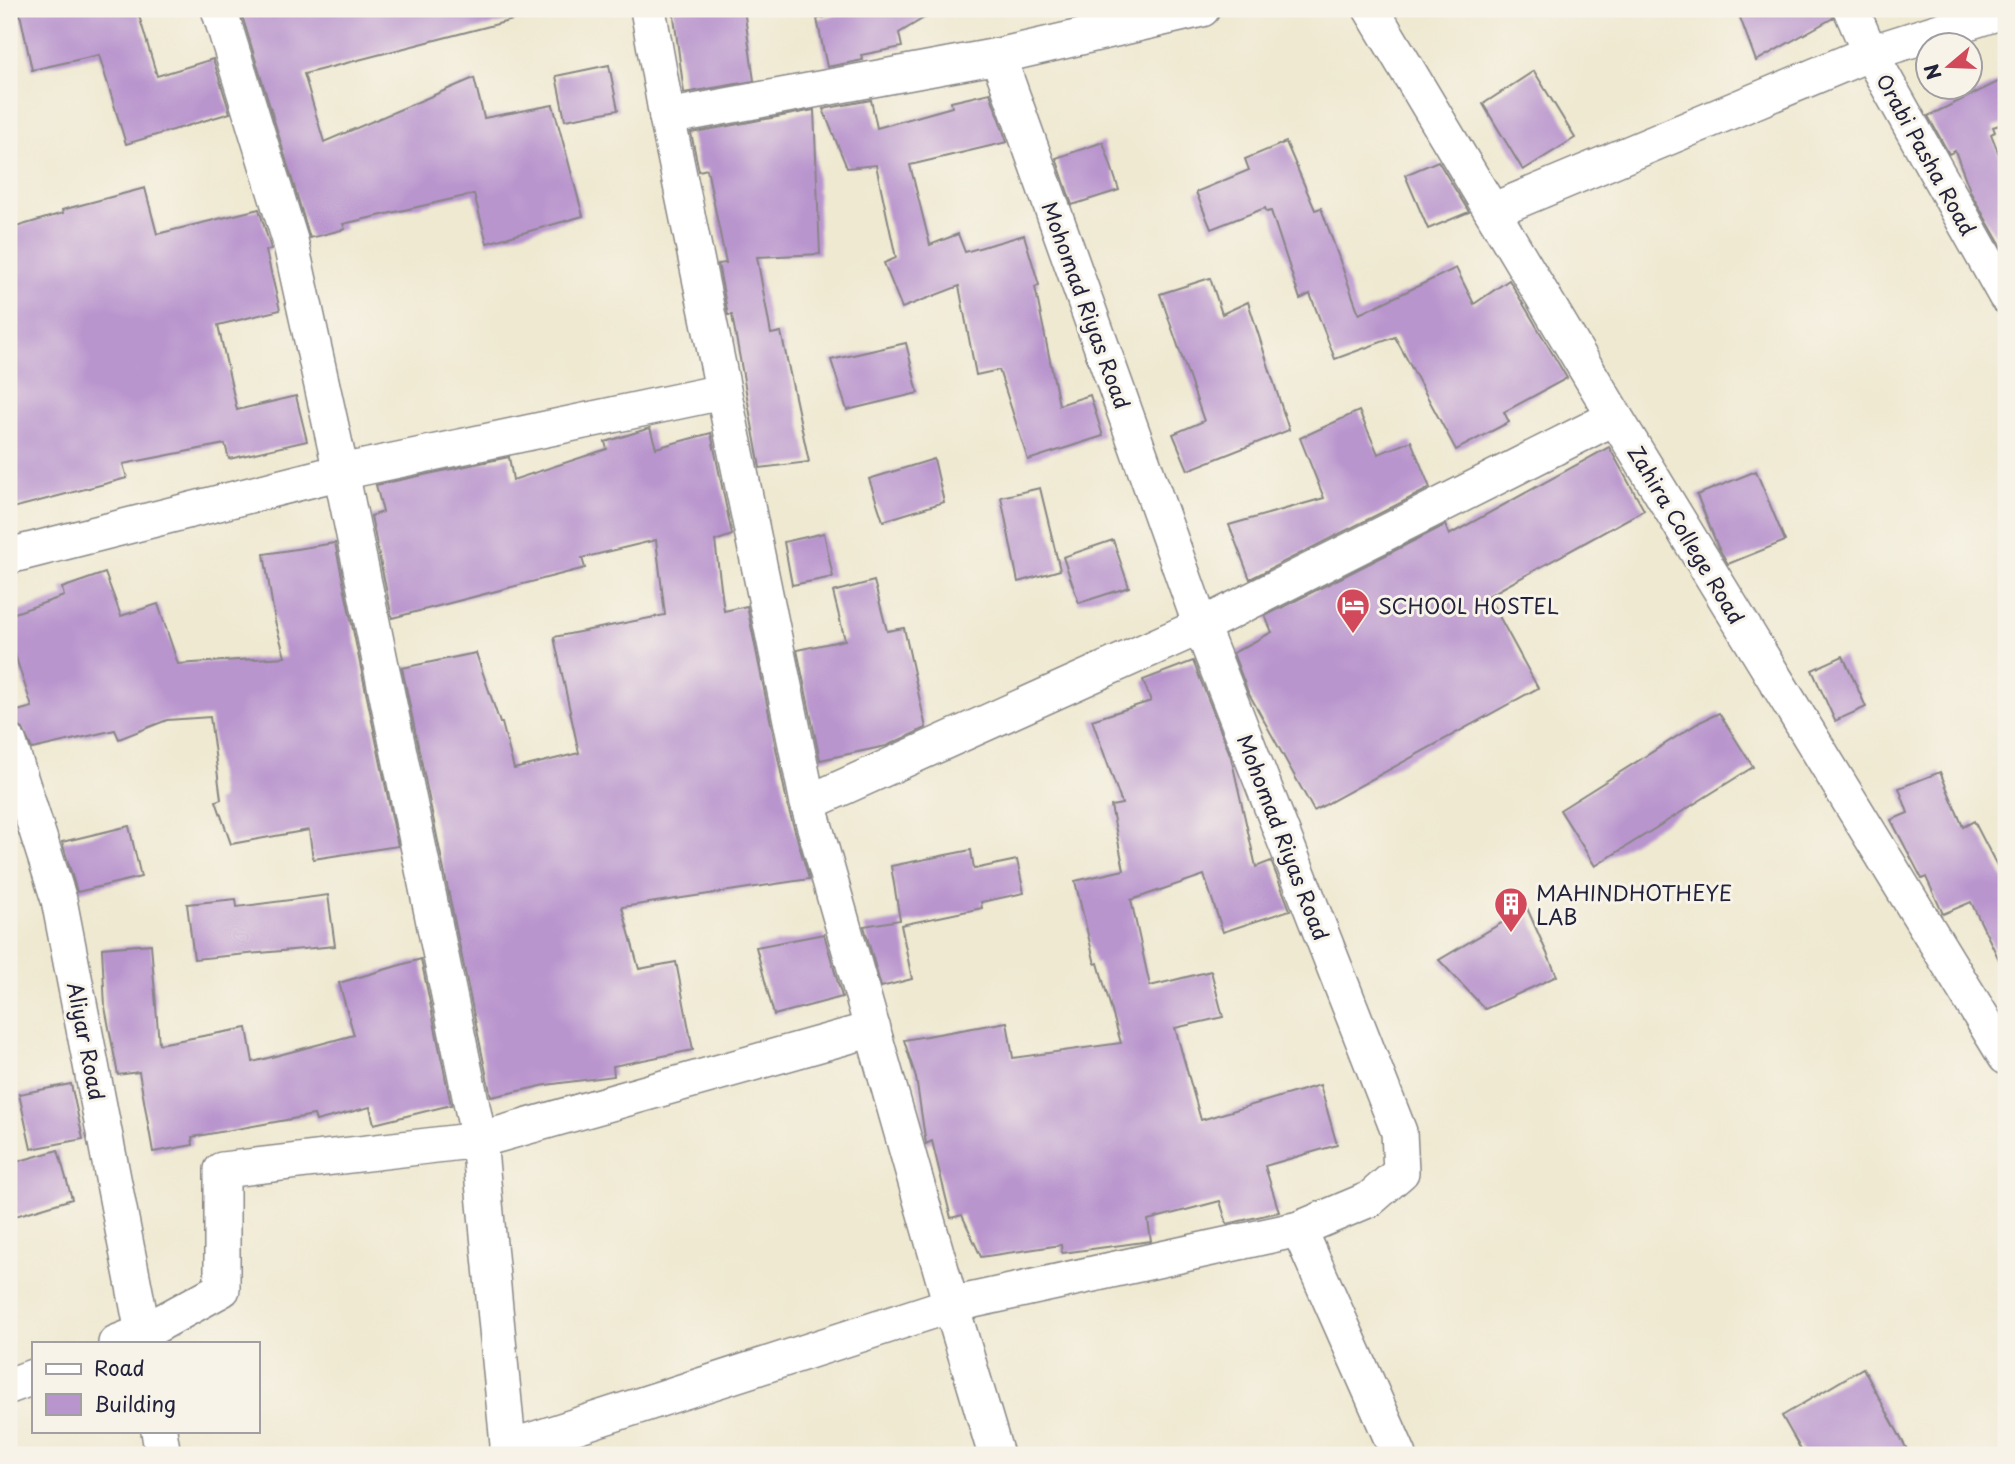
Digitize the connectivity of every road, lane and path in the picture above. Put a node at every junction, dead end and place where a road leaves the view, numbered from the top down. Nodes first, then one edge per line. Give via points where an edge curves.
1 (219, 9) edge
2 (648, 9) edge
3 (1202, 9) edge
4 (1371, 9) edge
5 (1851, 9) edge
6 (2006, 10) edge
7 (1870, 53) junction
8 (998, 56) junction
9 (667, 117) junction
10 (1492, 211) junction
11 (2006, 296) edge
12 (722, 392) junction
13 (1615, 417) junction
14 (341, 472) junction
15 (9, 556) edge
16 (1201, 626) junction
17 (9, 743) edge
18 (808, 803) junction
19 (873, 1029) junction
20 (2006, 1057) edge
21 (479, 1140) junction
22 (1299, 1229) junction
23 (951, 1305) junction
24 (135, 1340) edge
25 (32, 1377) edge
26 (9, 1387) edge
27 (159, 1432) edge
28 (509, 1451) edge
29 (163, 1455) edge
30 (996, 1455) edge
31 (1399, 1455) edge

1 - 14 street via 290,240
2 - 9 street
3 - 8 street
4 - 10 street, Zahira College Road
5 - 7 street, Orabi Pasha Road
6 - 7 street
7 - 10 street
7 - 11 street, Orabi Pasha Road
8 - 9 street
8 - 16 street, Mohomad Riyas Road
9 - 12 street
10 - 13 street, Zahira College Road
12 - 14 street
12 - 18 street
13 - 16 street
13 - 20 street, Zahira College Road
14 - 15 street
14 - 21 street
16 - 18 street
16 - 22 street, Mohomad Riyas Road via 1399,1132 1401,1172 1370,1199
17 - 24 street, Aliyar Road via 59,900
18 - 19 street
19 - 21 street
19 - 23 street
21 - 24 street via 222,1170 222,1289
21 - 28 street
22 - 23 street, Mohomad Riyas Road
22 - 31 street
23 - 28 street, Mohomad Riyas Road
23 - 30 street
25 - 26 street
27 - 29 street

